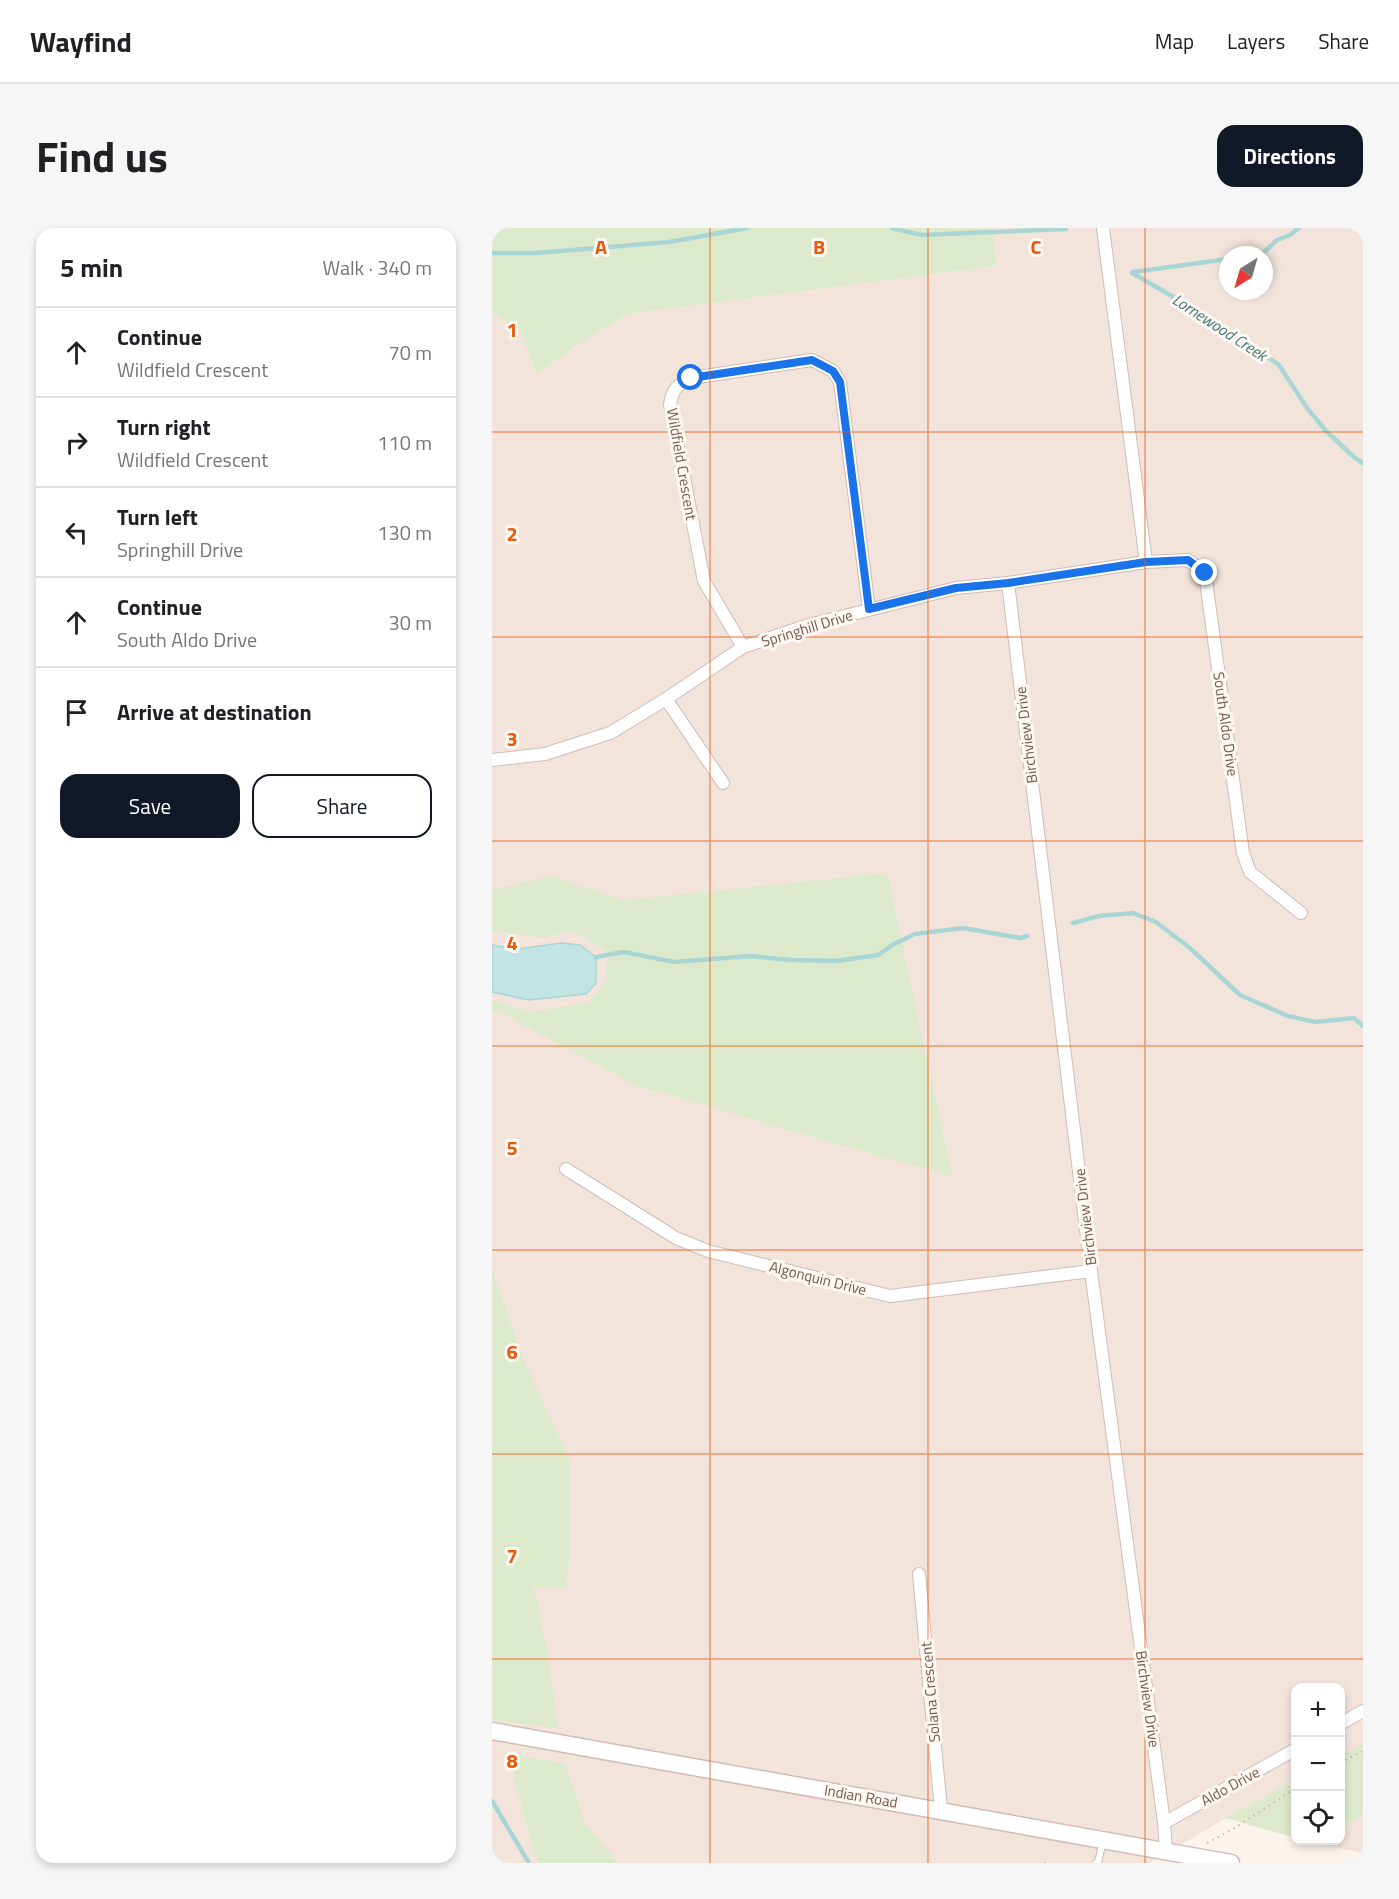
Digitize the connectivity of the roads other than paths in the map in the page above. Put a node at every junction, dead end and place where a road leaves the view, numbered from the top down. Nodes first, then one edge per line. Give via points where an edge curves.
1 (1103, 228) edge
2 (1146, 562) junction
3 (1008, 583) junction
4 (869, 609) junction
5 (744, 647) junction
6 (666, 699) junction
7 (492, 760) edge
8 (723, 783) dead end
9 (1301, 913) dead end
10 (566, 1169) dead end
11 (1091, 1271) junction
12 (919, 1574) dead end
13 (1363, 1711) edge
14 (1345, 1722) edge
15 (492, 1731) edge
16 (1291, 1752) edge
17 (941, 1810) junction
18 (1164, 1823) junction
19 (1103, 1840) junction
20 (1166, 1851) junction
21 (1096, 1863) edge
22 (1231, 1863) edge

1 - 2 street
2 - 3 street, Springhill Drive
2 - 9 street, South Aldo Drive via 1188,560 1205,573 1243,854 1250,872
3 - 4 street, Springhill Drive via 956,588
3 - 11 street, Birchview Drive
4 - 5 street, Springhill Drive
4 - 5 street, Wildfield Crescent via 840,382 833,371 812,360 691,378 678,384 670,405 704,581
5 - 6 street, Springhill Drive
6 - 7 street, Springhill Drive via 610,733 545,754
6 - 8 street
10 - 11 street, Algonquin Drive via 676,1238 708,1251 890,1296
11 - 18 street, Birchview Drive
12 - 17 street, Solana Crescent
13 - 14 street
15 - 17 street, Indian Road
16 - 18 street, Aldo Drive
17 - 19 street, Indian Road
18 - 20 street, Birchview Drive
19 - 20 street, Indian Road
19 - 21 lane
20 - 22 street, Indian Road

